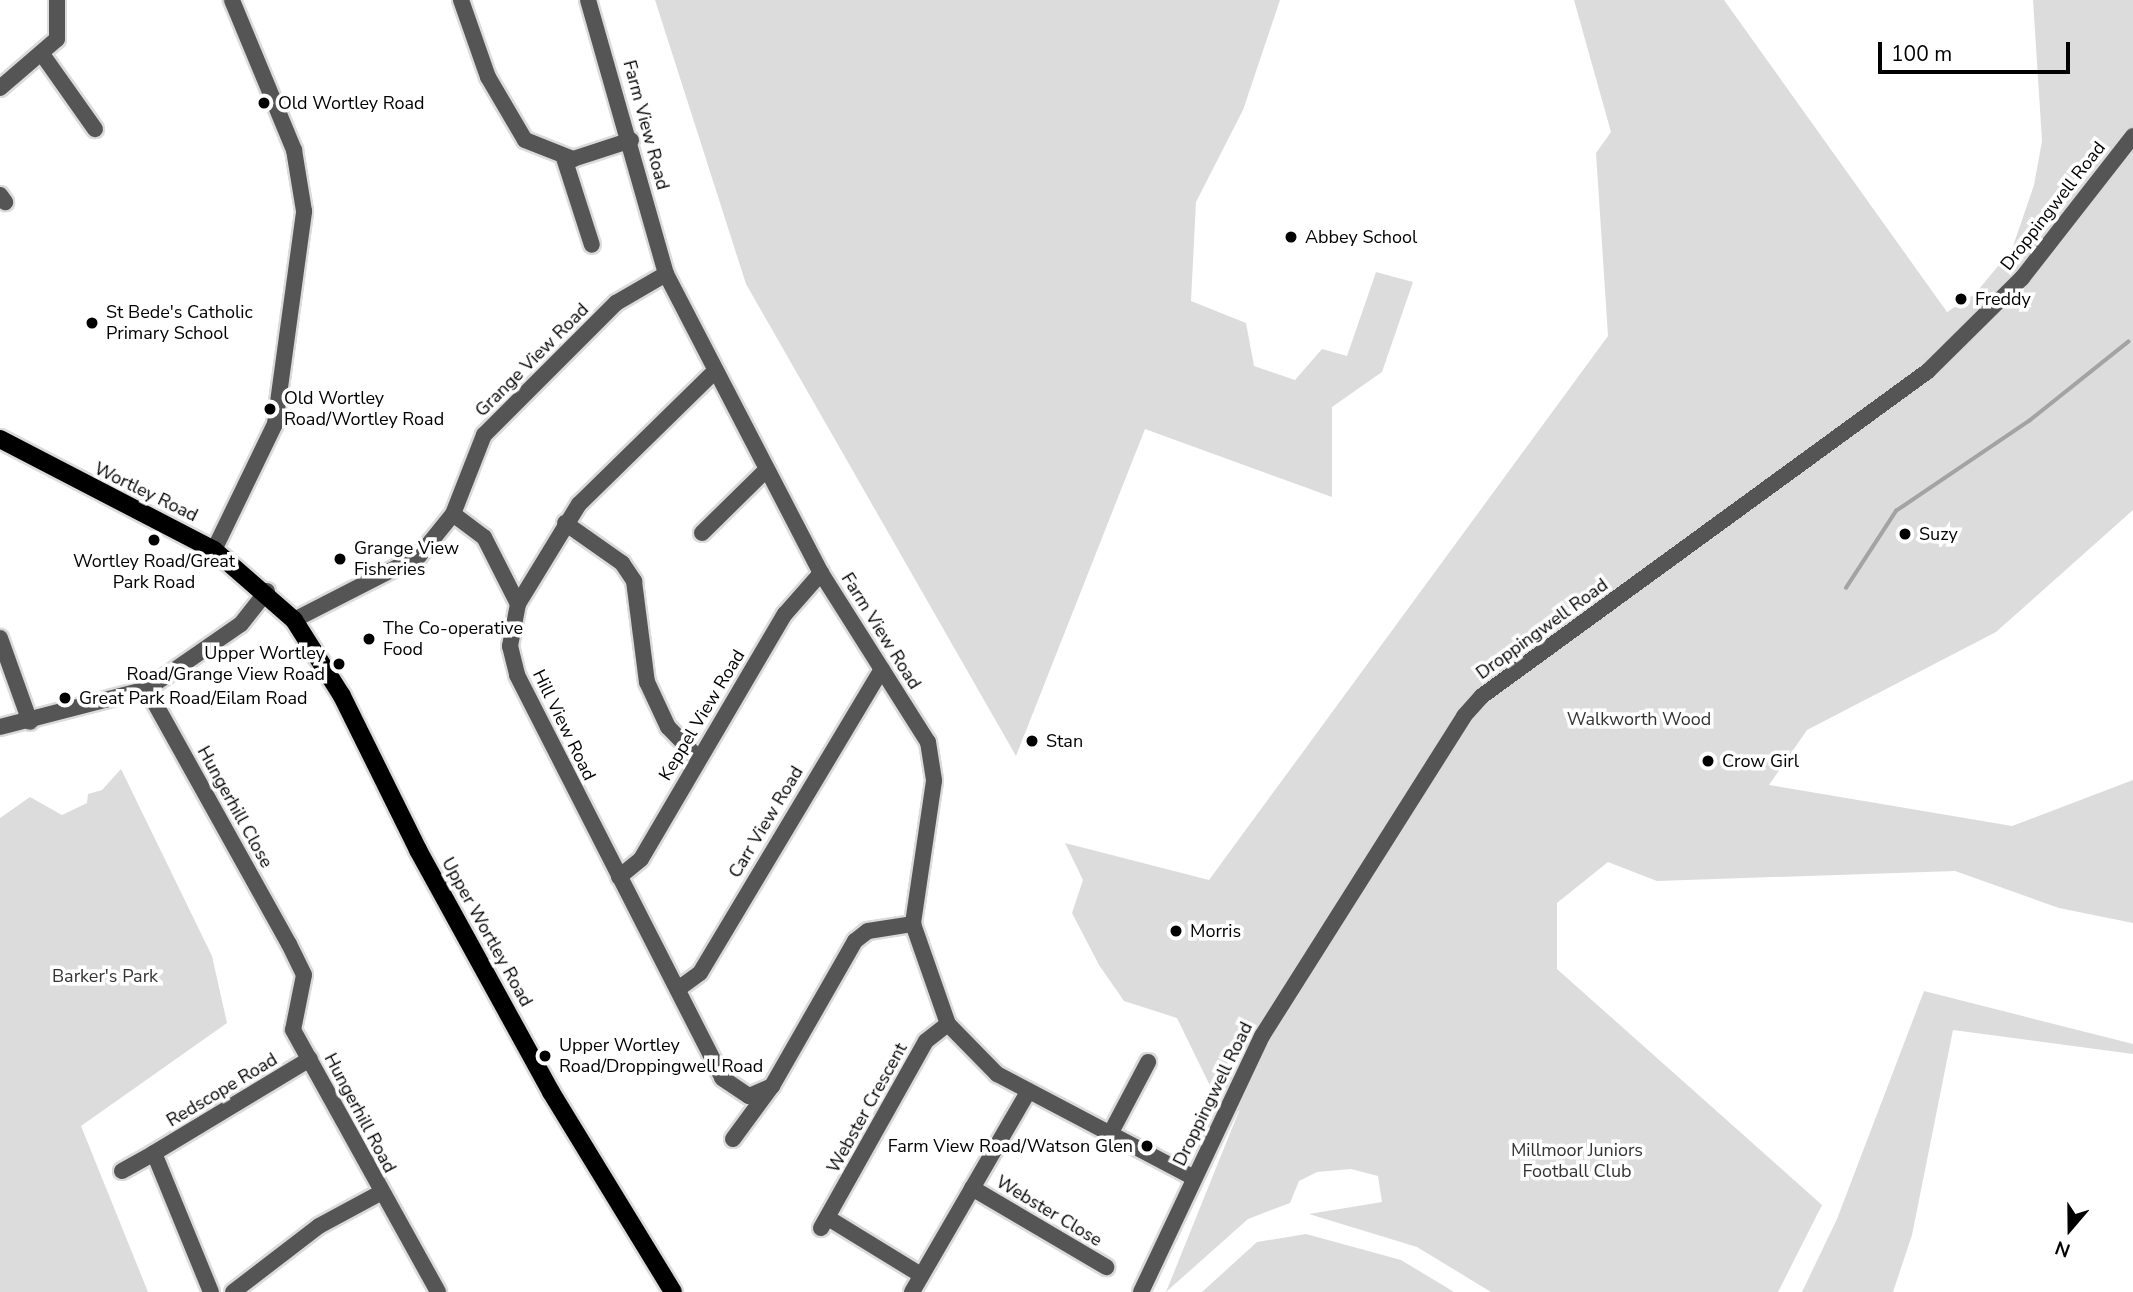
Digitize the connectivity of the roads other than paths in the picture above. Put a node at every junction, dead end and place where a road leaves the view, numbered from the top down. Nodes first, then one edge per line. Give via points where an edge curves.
1 (57, 0) edge
2 (232, 0) edge
3 (461, 0) edge
4 (588, 0) edge
5 (41, 54) junction
6 (0, 88) edge
7 (95, 129) dead end
8 (2133, 136) edge
9 (631, 140) junction
10 (564, 158) junction
11 (587, 240) dead end
12 (666, 274) junction
13 (714, 372) junction
14 (0, 439) edge
15 (766, 470) junction
16 (453, 514) junction
17 (565, 523) junction
18 (702, 533) dead end
19 (214, 550) junction
20 (821, 573) junction
21 (267, 591) junction
22 (518, 604) junction
23 (294, 620) junction
24 (0, 638) edge
25 (882, 669) junction
26 (147, 689) junction
27 (30, 722) junction
28 (0, 727) edge
29 (698, 758) junction
30 (619, 877) junction
31 (912, 923) junction
32 (289, 944) joint
33 (678, 989) junction
34 (948, 1024) junction
35 (310, 1059) junction
36 (1148, 1062) dead end
37 (772, 1086) junction
38 (1028, 1092) junction
39 (1108, 1138) junction
40 (733, 1139) dead end
41 (154, 1153) junction
42 (121, 1171) dead end
43 (1194, 1178) junction
44 (972, 1188) junction
45 (380, 1193) junction
46 (1106, 1267) dead end
47 (921, 1275) junction
48 (211, 1292) edge
49 (233, 1292) edge
50 (438, 1292) edge
51 (673, 1292) edge
52 (912, 1292) edge
53 (1140, 1292) edge

1 - 5 street via 60,28
2 - 19 street via 294,150 304,211 275,424
3 - 10 street via 507,117 524,140
4 - 9 street, Farm View Road
5 - 6 street
5 - 7 street
8 - 43 street, Droppingwell Road via 2022,278 1928,371 1482,695 1262,1036
9 - 10 street
9 - 12 street, Farm View Road
10 - 11 street
12 - 13 street, Farm View Road
12 - 16 street, Grange View Road via 616,303 484,435
13 - 15 street, Farm View Road
13 - 17 street, Hill View Road
14 - 19 main road, Wortley Road
15 - 18 street
15 - 20 street, Farm View Road
16 - 22 street via 484,537
16 - 23 street, Grange View Road via 403,568
17 - 22 street, Hill View Road
17 - 29 street via 622,563 634,582 647,682 668,727
19 - 21 main road, Wortley Road
20 - 25 street, Farm View Road
20 - 29 street, Keppel View Road via 785,614
21 - 23 main road, Upper Wortley Road
21 - 26 street via 241,624
22 - 30 street, Hill View Road via 510,646 517,676
23 - 51 main road, Upper Wortley Road via 342,696 418,850 546,1082
24 - 27 street
25 - 31 street, Farm View Road via 934,761
25 - 33 street, Carr View Road via 699,973
26 - 27 street
26 - 32 street, Hungerhill Close
27 - 28 street
29 - 30 street, Keppel View Road via 640,859
30 - 33 street, Hill View Road
31 - 34 street, Farm View Road
31 - 37 street via 868,931 855,941
32 - 35 street, Hungerhill Road via 304,975 293,1030
33 - 37 street, Hill View Road via 722,1078 749,1096
34 - 38 street, Farm View Road via 997,1074
34 - 47 street, Webster Crescent via 926,1041 825,1223
35 - 41 street, Redscope Road
35 - 45 street, Hungerhill Road
36 - 39 street
37 - 40 street
38 - 39 street, Farm View Road
38 - 44 street
39 - 43 street, Farm View Road
41 - 42 street, Redscope Road
41 - 48 street
43 - 53 street, Droppingwell Road
44 - 46 street, Webster Close
44 - 47 street
45 - 49 street via 319,1226
45 - 50 street, Hungerhill Road
47 - 52 street

